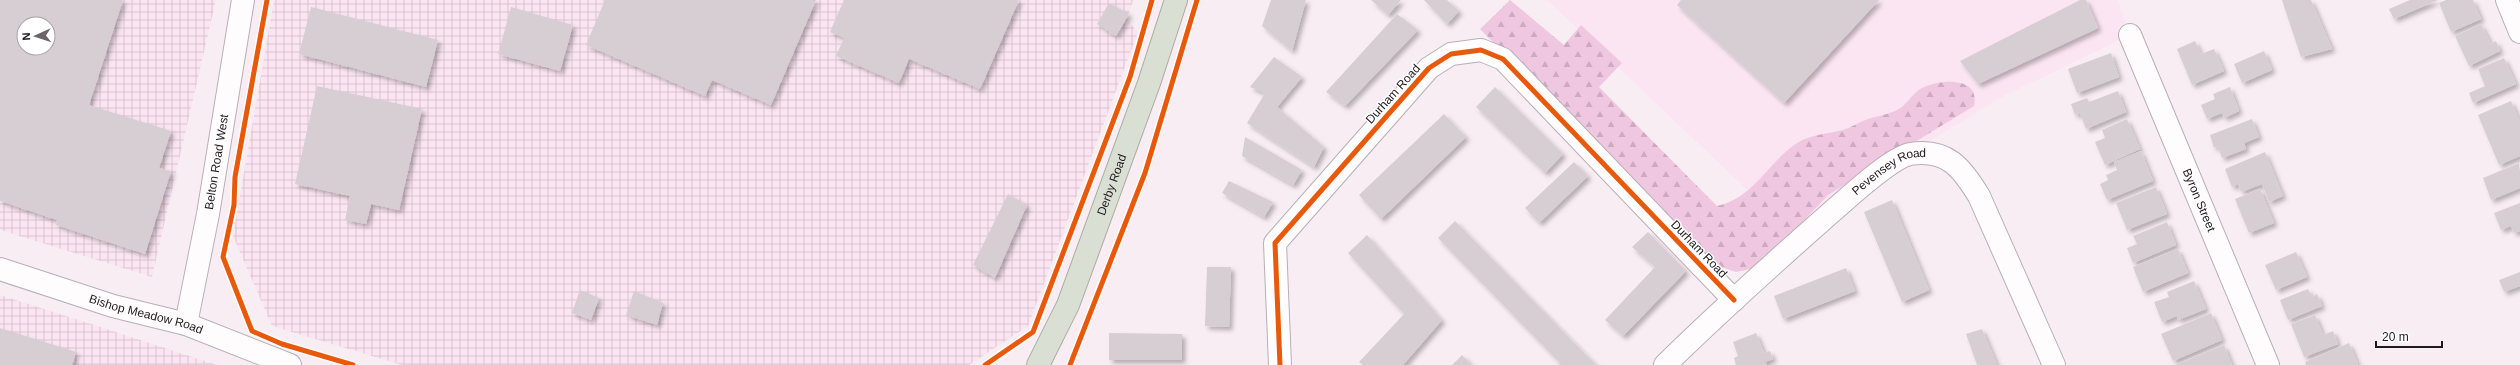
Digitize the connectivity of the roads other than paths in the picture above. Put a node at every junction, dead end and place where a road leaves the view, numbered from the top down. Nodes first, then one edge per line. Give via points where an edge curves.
1 (243, 0) edge
2 (1176, 0) edge
3 (2507, 0) edge
4 (2520, 32) edge
5 (2130, 35) dead end
6 (0, 269) edge
7 (1734, 300) junction
8 (186, 324) junction
9 (290, 365) edge
10 (1038, 365) edge
11 (1280, 365) edge
12 (1665, 365) edge
13 (2054, 365) edge
14 (2268, 365) edge

1 - 8 street, Belton Road West via 208,214
2 - 10 highway, Derby Road via 1149,83 1068,304
3 - 4 street
5 - 14 street, Byron Street
6 - 8 street, Bishop Meadow Road via 113,306
7 - 11 street, Durham Road via 1503,59 1481,50 1451,54 1429,68 1275,243
7 - 12 street, Pevensey Road
7 - 13 street, Pevensey Road via 1873,176 1909,154 1934,154 1954,162 1965,172 1979,196
8 - 9 street, Bishop Meadow Road

